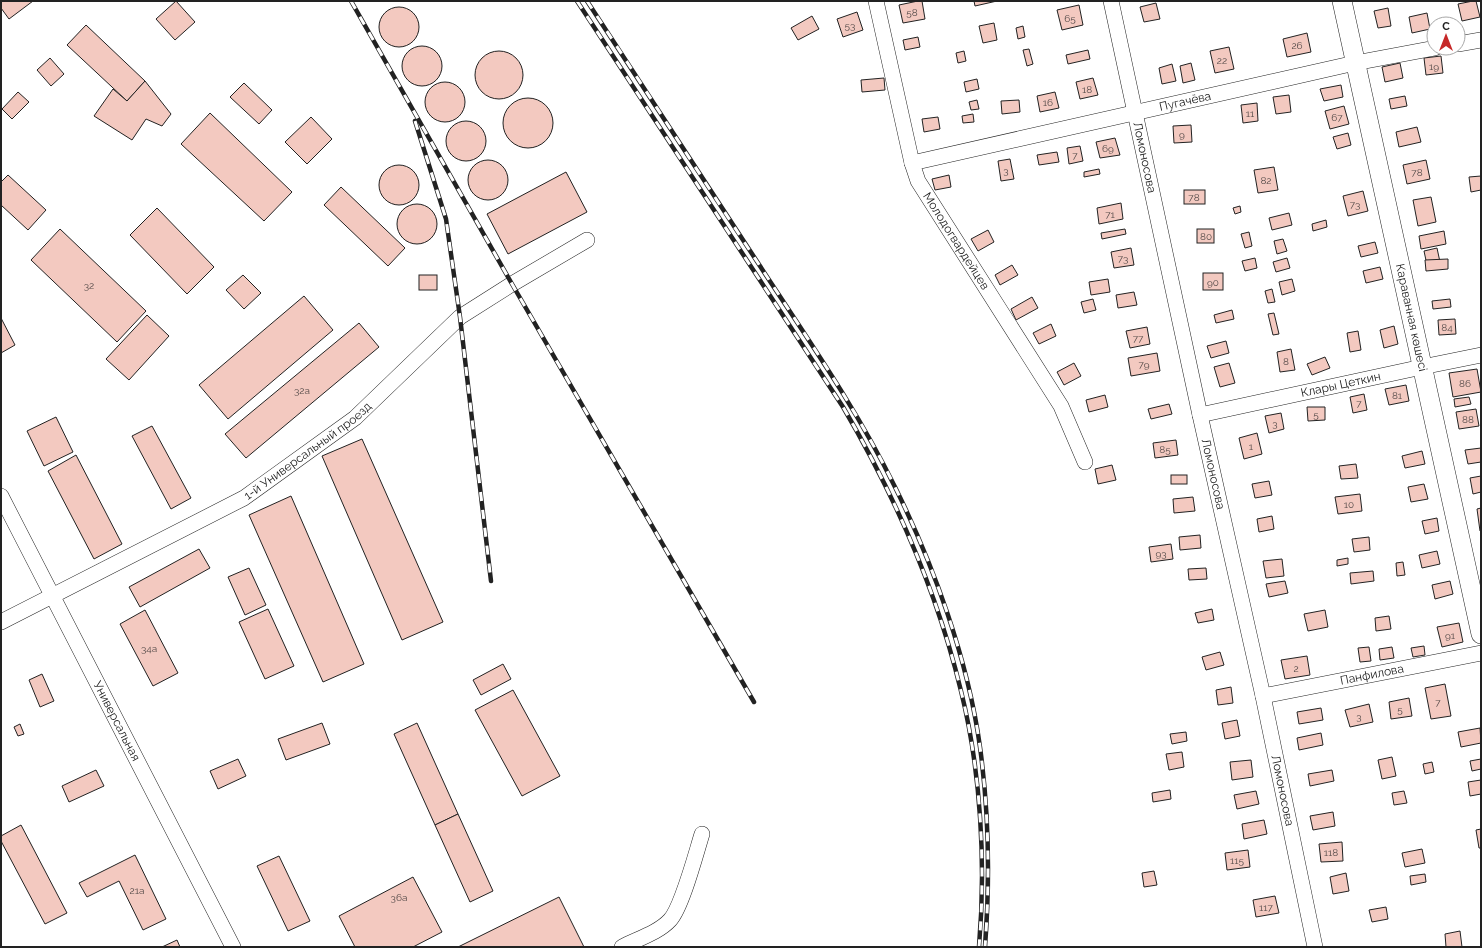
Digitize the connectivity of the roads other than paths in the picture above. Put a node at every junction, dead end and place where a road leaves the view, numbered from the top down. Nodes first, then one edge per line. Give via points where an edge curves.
1 (876, 1) edge
2 (1111, 1) edge
3 (1342, 1) edge
4 (1481, 40) edge
5 (1466, 43) edge
6 (1426, 50) edge
7 (1355, 63) junction
8 (1136, 112) junction
9 (912, 163) junction
10 (587, 240) dead end
11 (1481, 355) edge
12 (1422, 367) junction
13 (1200, 416) junction
14 (1085, 462) dead end
15 (1, 496) edge
16 (52, 596) junction
17 (1, 622) edge
18 (1481, 634) edge
19 (1481, 653) edge
20 (1263, 696) junction
21 (702, 834) dead end
22 (233, 947) edge
23 (622, 947) edge
24 (1315, 947) edge

1 - 9 street, Молодогвардейцев
2 - 8 street, Ломоносова
3 - 7 main road, Караванная көшесі
4 - 5 street
6 - 7 street, Пугачёва
7 - 8 street, Пугачёва
7 - 12 main road, Караванная көшесі
8 - 9 street, Пугачёва
8 - 13 street, Ломоносова
9 - 14 street, Молодогвардейцев via 918,181 1061,406
10 - 16 street, 1-й Универсальный проезд via 460,317 356,418 244,498
11 - 12 street, Клары Цеткин
12 - 13 street, Клары Цеткин
12 - 18 main road, Караванная көшесі
13 - 20 street, Ломоносова
15 - 16 street, Универсальная
16 - 17 street, 1-й Универсальный проезд
16 - 22 street, Универсальная
19 - 20 street, Панфилова
20 - 24 street, Ломоносова
21 - 23 street via 680,903 671,919

